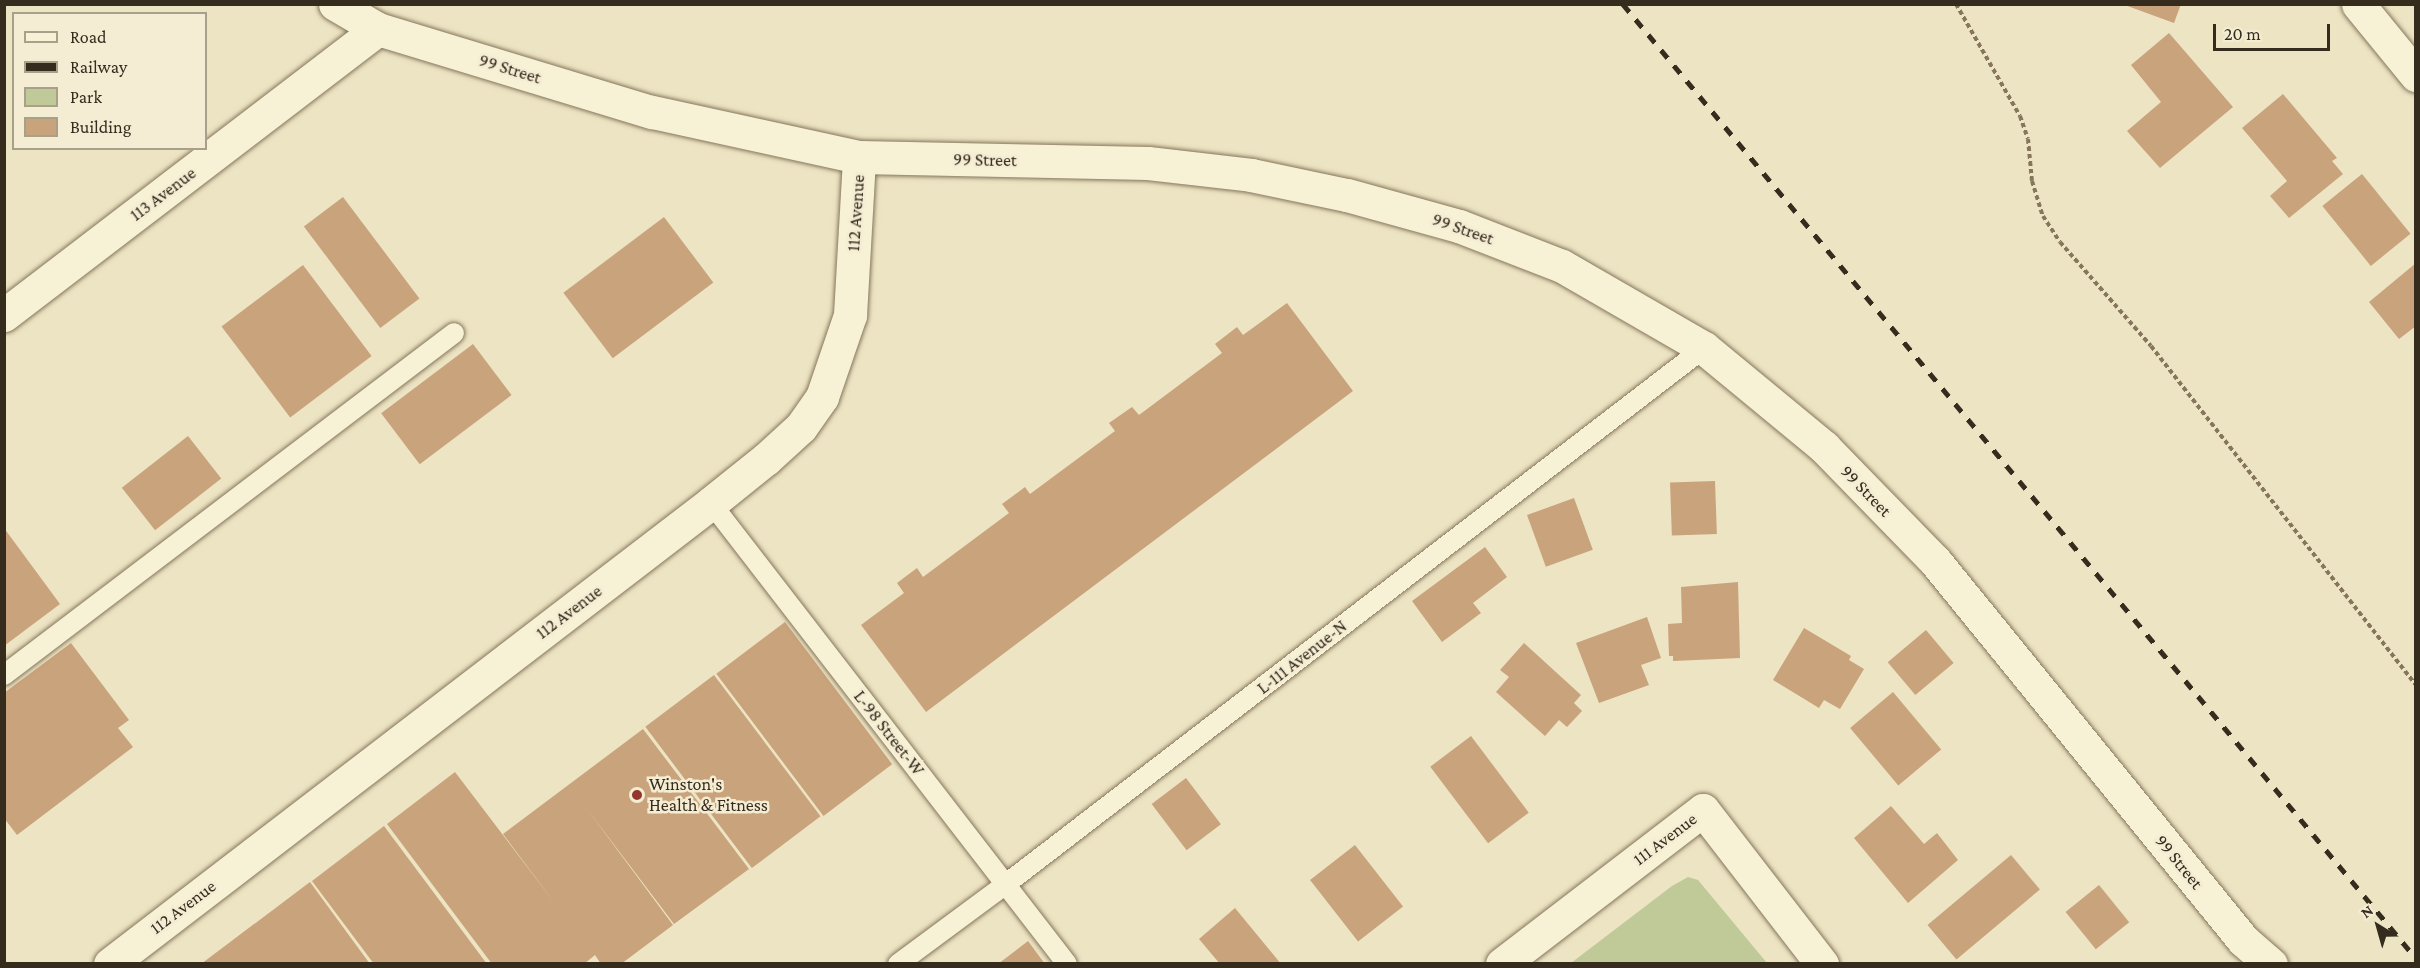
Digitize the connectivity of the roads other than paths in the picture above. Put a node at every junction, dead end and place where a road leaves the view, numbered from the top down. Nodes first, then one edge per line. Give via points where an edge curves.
1 (335, 4) edge
2 (358, 4) edge
3 (2358, 4) edge
4 (378, 29) junction
5 (2415, 75) edge
6 (860, 157) junction
7 (4, 315) edge
8 (454, 333) dead end
9 (1704, 348) junction
10 (711, 503) junction
11 (4, 675) edge
12 (1006, 884) junction
13 (2248, 952) edge
14 (127, 958) edge
15 (898, 963) edge
16 (1067, 963) edge
17 (1502, 963) edge
18 (1822, 963) edge
19 (2271, 963) edge

1 - 4 main road, 99 Street
2 - 4 main road
3 - 5 main road
4 - 6 main road, 99 Street via 652,112
4 - 7 main road, 113 Avenue
6 - 9 main road, 99 Street via 1148,163 1251,175 1347,195 1460,226 1562,266
6 - 10 main road, 112 Avenue via 850,315 822,397 801,427
8 - 11 lane
9 - 12 lane, L-111 Avenue-N
9 - 13 main road, 99 Street via 1824,447 1935,561
10 - 12 lane, L-98 Street-W
10 - 14 main road, 112 Avenue
12 - 15 lane, L-111 Avenue-N
12 - 16 lane, L-98 Street-W
13 - 19 main road, 99 Street
17 - 18 main road, 111 Avenue via 1703,810

